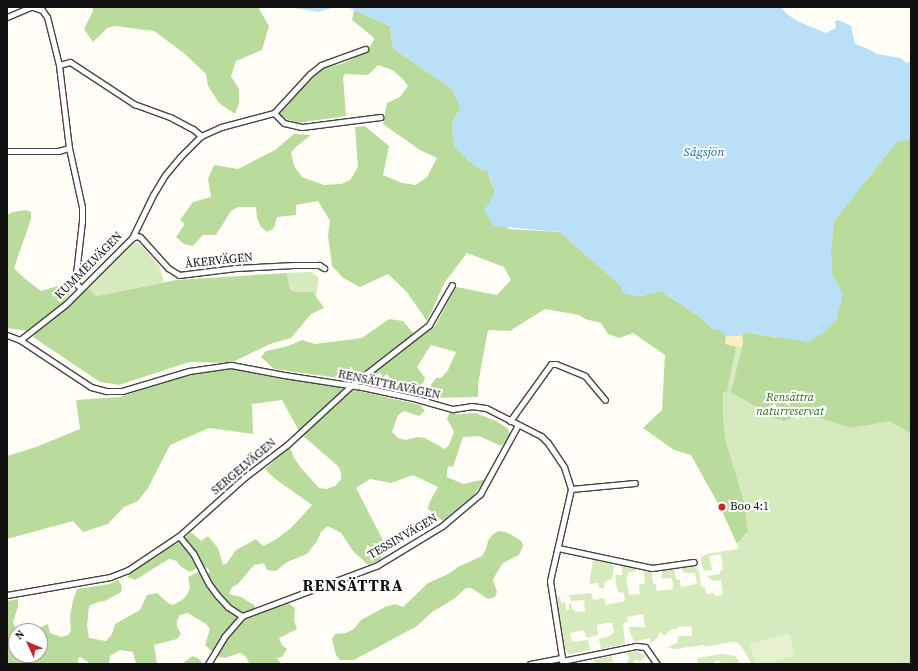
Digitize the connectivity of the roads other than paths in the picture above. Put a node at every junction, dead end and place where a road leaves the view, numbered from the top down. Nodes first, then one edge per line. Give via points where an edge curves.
1 (32, 7) edge
2 (7, 17) edge
3 (365, 49) dead end
4 (59, 65) junction
5 (274, 113) junction
6 (380, 117) dead end
7 (201, 136) junction
8 (68, 148) junction
9 (7, 151) edge
10 (132, 238) junction
11 (324, 268) dead end
12 (452, 285) dead end
13 (81, 290) junction
14 (7, 335) edge
15 (20, 340) junction
16 (352, 385) junction
17 (605, 400) dead end
18 (510, 421) junction
19 (518, 425) junction
20 (634, 483) dead end
21 (571, 489) junction
22 (179, 536) junction
23 (558, 548) junction
24 (694, 562) dead end
25 (7, 595) edge
26 (242, 616) junction
27 (562, 661) edge
28 (208, 664) edge
29 (530, 664) edge
30 (657, 664) edge

1 - 2 street
1 - 4 street via 42,10 47,17
3 - 5 street via 320,66
4 - 7 street via 70,62 134,104 170,117
4 - 8 street
5 - 6 street via 284,123 302,127
5 - 7 street, KUMMELVÄGEN via 221,127
7 - 10 street, KUMMELVÄGEN via 165,175 152,195
8 - 9 street via 58,151
8 - 13 street via 80,196 82,221 75,282
10 - 11 street, ÅKERVÄGEN via 140,237 168,268 179,275 236,268 294,265 320,265
10 - 13 street, KUMMELVÄGEN
12 - 16 street, SERGELVÄGEN via 429,325
13 - 15 street, KUMMELVÄGEN via 52,317
14 - 15 street, RENSÄTTRAVÄGEN
15 - 16 street, RENSÄTTRAVÄGEN via 72,376 106,392 122,391 189,371 231,364 284,376
16 - 18 street, RENSÄTTRAVÄGEN via 416,398 453,409 471,406 486,408
16 - 22 street, SERGELVÄGEN via 288,444 245,477
17 - 18 street via 585,376 563,366 551,364
18 - 19 street, RENSÄTTRAVÄGEN
19 - 21 street, RENSÄTTRAVÄGEN via 541,436 548,443 564,468
19 - 26 street, TESSINVÄGEN via 480,494 442,526 376,566
20 - 21 street
21 - 23 street
22 - 25 street, SERGELVÄGEN via 128,570 110,577
22 - 26 street via 193,553 217,595 228,607
23 - 24 street via 652,568
23 - 27 street via 550,581
26 - 28 street, TESSINVÄGEN via 224,637
27 - 29 street
27 - 30 street via 636,646 645,647

